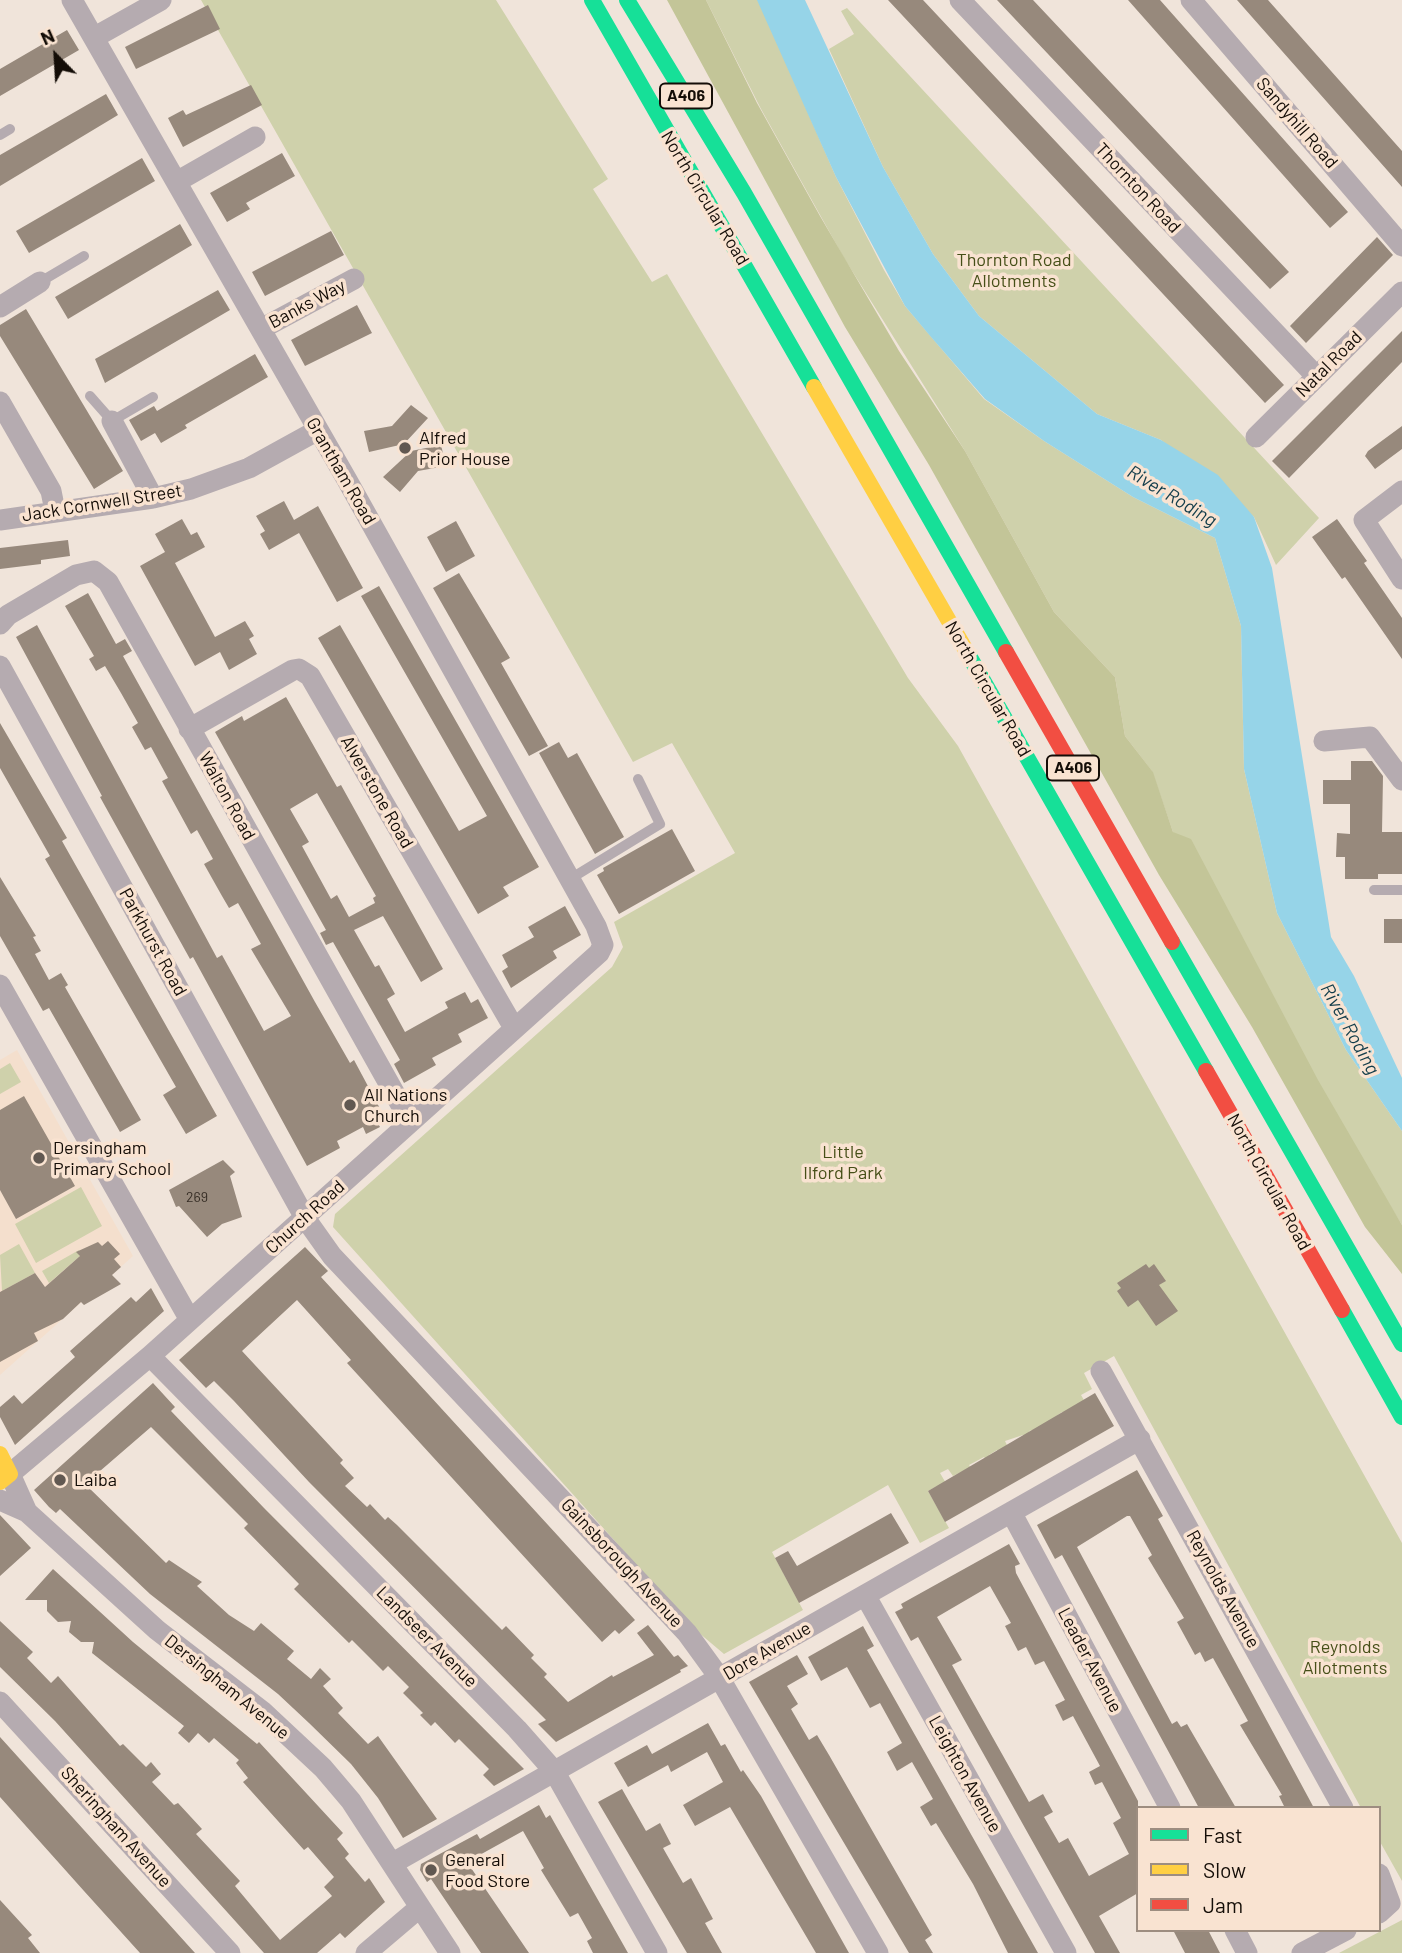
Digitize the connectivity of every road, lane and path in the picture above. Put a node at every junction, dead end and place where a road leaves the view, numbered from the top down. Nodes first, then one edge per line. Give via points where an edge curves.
1 (72, 0) edge
2 (161, 0) edge
3 (574, 0) edge
4 (592, 0) edge
5 (627, 0) edge
6 (960, 0) edge
7 (1191, 0) edge
8 (95, 37) junction
9 (683, 60) dead end
10 (659, 121) junction
11 (256, 137) dead end
12 (178, 181) junction
13 (744, 192) junction
14 (1402, 246) edge
15 (84, 256) dead end
16 (354, 279) dead end
17 (40, 282) joint
18 (1402, 292) edge
19 (0, 307) edge
20 (261, 329) junction
21 (1316, 376) junction
22 (90, 396) dead end
23 (153, 397) dead end
24 (0, 402) edge
25 (112, 421) junction
26 (318, 430) junction
27 (1256, 437) dead end
28 (1402, 491) edge
29 (153, 498) junction
30 (55, 512) junction
31 (0, 520) edge
32 (1402, 579) edge
33 (0, 624) edge
34 (0, 666) edge
35 (189, 729) junction
36 (1324, 741) dead end
37 (638, 779) dead end
38 (1402, 780) edge
39 (570, 879) junction
40 (1374, 890) dead end
41 (1402, 890) edge
42 (603, 945) joint
43 (0, 985) edge
44 (513, 1028) junction
45 (410, 1121) junction
46 (305, 1218) junction
47 (190, 1320) junction
48 (1402, 1344) edge
49 (150, 1356) junction
50 (1101, 1371) dead end
51 (1402, 1417) edge
52 (1140, 1439) junction
53 (0, 1454) edge
54 (5, 1478) edge
55 (0, 1500) edge
56 (27, 1511) junction
57 (1011, 1512) junction
58 (865, 1595) junction
59 (719, 1677) junction
60 (0, 1702) edge
61 (554, 1771) junction
62 (1169, 1806) edge
63 (1342, 1806) edge
64 (393, 1863) junction
65 (1381, 1880) edge
66 (1390, 1906) edge
67 (419, 1908) junction
68 (1236, 1932) edge
69 (1342, 1932) edge
70 (230, 1953) edge
71 (366, 1953) edge
72 (450, 1953) edge
73 (657, 1953) edge
74 (878, 1953) edge
75 (1066, 1953) edge
76 (1247, 1953) edge
77 (1302, 1953) edge

1 - 8 street, Grantham Road
2 - 8 street
3 - 10 main road, A406
4 - 10 main road, North Circular Road / A406
5 - 13 main road, North Circular Road / A406
6 - 21 street, Thornton Road
7 - 14 street, Sandyhill Road
8 - 12 street, Grantham Road
9 - 13 main road, A406
10 - 51 main road, North Circular Road / A406
11 - 12 street
12 - 20 street, Grantham Road
13 - 48 main road, North Circular Road / A406
15 - 17 lane
16 - 20 street, Banks Way
17 - 19 street
18 - 21 street, Natal Road
20 - 26 street, Grantham Road
21 - 27 street, Natal Road
22 - 25 lane
23 - 25 lane
24 - 30 street via 51,491
25 - 29 street
26 - 29 street, Jack Cornwell Street via 240,472
26 - 39 street, Grantham Road
28 - 32 street via 1364,520
29 - 30 street, Jack Cornwell Street
30 - 31 street, Jack Cornwell Street
33 - 35 street, Walton Road via 76,575 94,571 114,591
34 - 46 street, Parkhurst Road
35 - 44 street, Alverstone Road via 293,670 310,676
35 - 45 street, Walton Road
36 - 38 street via 1370,737
37 - 39 lane via 660,824
39 - 42 street, Grantham Road
40 - 41 lane
42 - 44 street, Church Road
43 - 47 street
44 - 45 street, Church Road
45 - 46 street, Church Road
46 - 47 street, Church Road
46 - 59 street, Gainsborough Avenue via 332,1256 687,1633
47 - 49 street, Church Road
49 - 54 street, Church Road
49 - 61 street, Landseer Avenue
50 - 52 street, Reynolds Avenue
52 - 57 street, Dore Avenue
52 - 63 street, Reynolds Avenue
53 - 54 main road, Dersingham Avenue
54 - 56 street, Dersingham Avenue
55 - 56 street, Dersingham Avenue
56 - 64 street, Dersingham Avenue via 157,1630 262,1711 323,1768
57 - 58 street, Dore Avenue
57 - 62 street, Leader Avenue
58 - 59 street, Dore Avenue
58 - 75 street, Leighton Avenue
59 - 61 street, Dore Avenue
59 - 74 street, Gainsborough Avenue
60 - 70 street, Sheringham Avenue
61 - 64 street, Dore Avenue
61 - 73 street, Landseer Avenue
64 - 67 street, Dersingham Avenue
65 - 66 street
67 - 71 street
67 - 72 street, Dersingham Avenue
68 - 76 street
69 - 77 street

